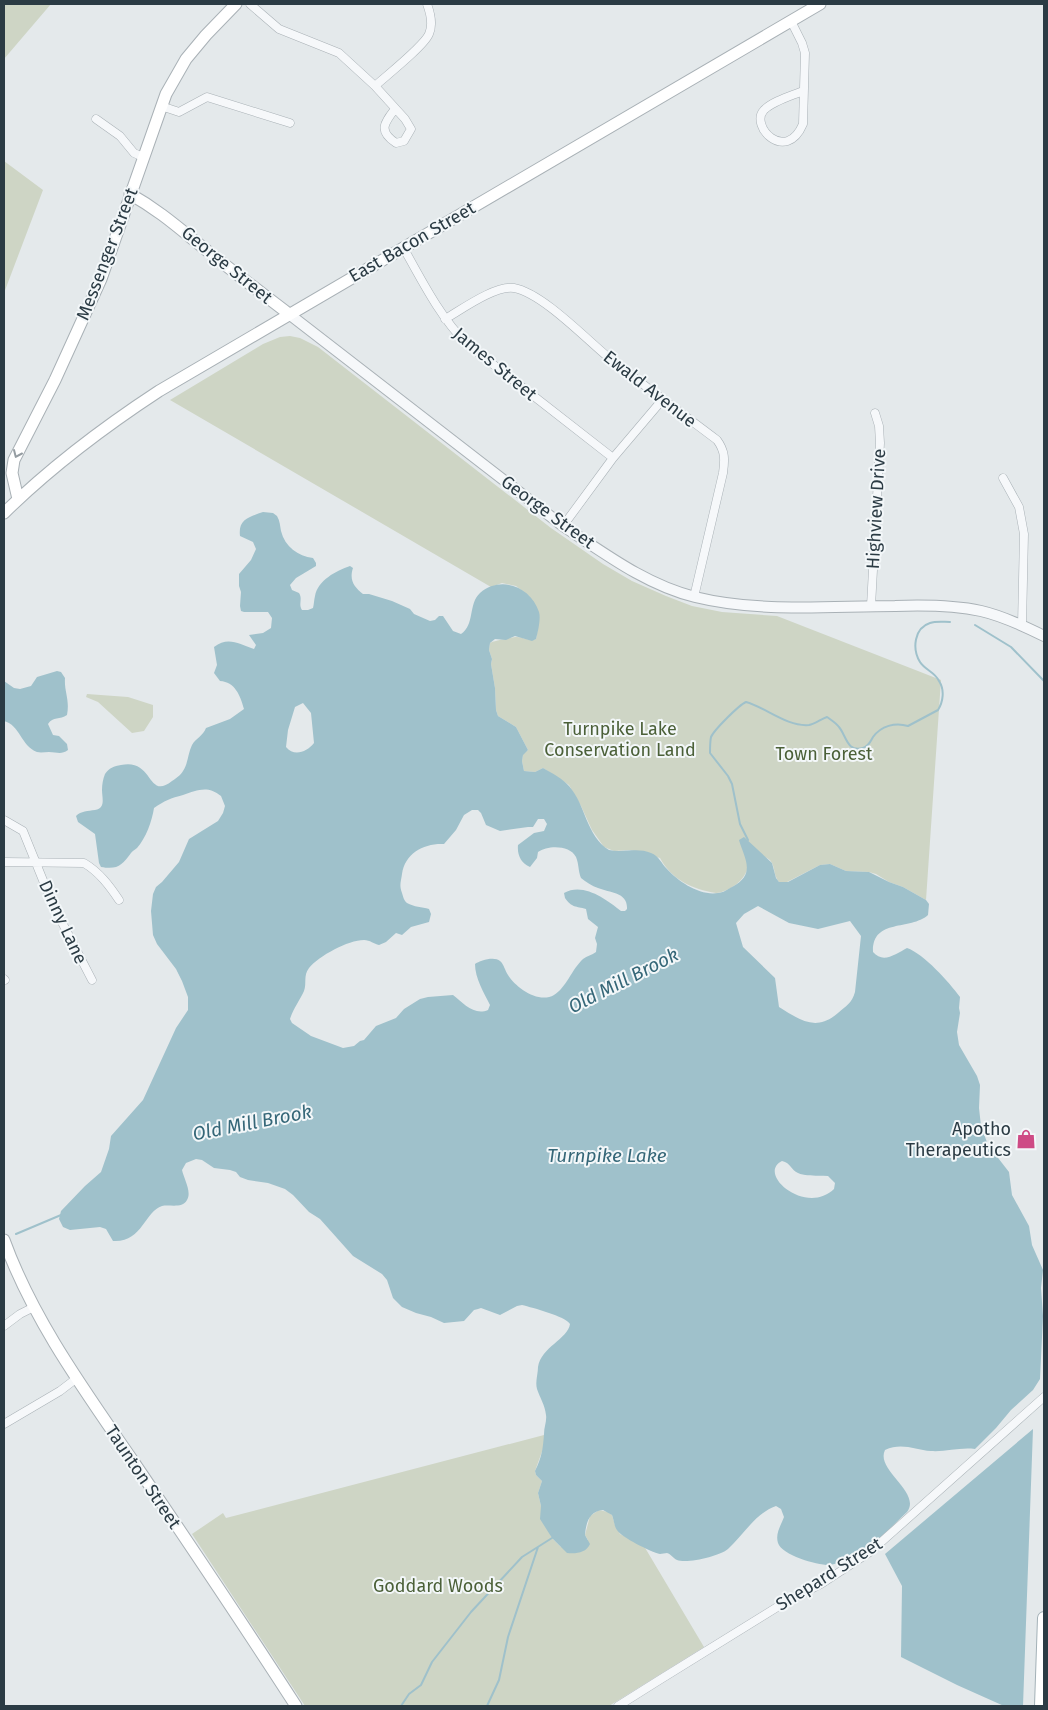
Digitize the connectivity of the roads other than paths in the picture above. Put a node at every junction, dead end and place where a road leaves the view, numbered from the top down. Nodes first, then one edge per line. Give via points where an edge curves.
1 (236, 4) edge
2 (250, 4) edge
3 (427, 4) edge
4 (820, 4) edge
5 (790, 21) junction
6 (375, 86) junction
7 (803, 92) junction
8 (161, 106) junction
9 (396, 109) dead end
10 (96, 119) dead end
11 (290, 123) dead end
12 (143, 157) junction
13 (130, 194) junction
14 (403, 247) junction
15 (289, 314) junction
16 (445, 319) junction
17 (663, 399) junction
18 (875, 412) dead end
19 (613, 458) junction
20 (1003, 478) dead end
21 (18, 499) junction
22 (4, 513) edge
23 (563, 526) junction
24 (694, 597) junction
25 (871, 606) junction
26 (1022, 625) junction
27 (1044, 636) edge
28 (4, 820) edge
29 (4, 862) edge
30 (36, 863) junction
31 (119, 900) dead end
32 (92, 980) dead end
33 (4, 1240) edge
34 (34, 1307) junction
35 (4, 1326) edge
36 (77, 1378) junction
37 (1044, 1397) edge
38 (4, 1424) edge
39 (1044, 1618) edge
40 (296, 1706) edge
41 (618, 1706) edge
42 (1041, 1706) edge

1 - 8 main road, Messenger Street via 186,59
2 - 6 street via 279,29 339,53
3 - 6 street via 431,19 429,34
4 - 5 main road, East Bacon Street
5 - 7 street via 805,53
5 - 14 main road, East Bacon Street
6 - 9 street
7 - 7 street via 803,124 799,133 790,141 781,143 771,139 760,120 762,111
8 - 11 street via 179,112 207,98
8 - 12 main road, Messenger Street
10 - 12 street via 120,136 134,153
12 - 13 main road, Messenger Street
13 - 15 main road, George Street via 170,219
13 -> 21 main road, Messenger Street via 101,279 14,460 12,473
14 - 15 main road, East Bacon Street
14 - 16 street, James Street
15 - 21 main road, East Bacon Street via 126,412
15 - 23 street, George Street
16 - 17 street, Ewald Avenue via 502,289 512,288 532,294
16 - 19 street, James Street via 467,344
17 - 19 street
17 - 24 street, Ewald Avenue via 717,440 725,460
18 - 25 street, Highview Drive via 880,443
19 - 23 street
20 - 26 street via 1019,507 1024,534
21 - 22 main road
23 - 24 street, George Street via 635,572
24 - 25 street, George Street via 781,608
25 - 26 street, George Street via 956,607
26 - 27 street, George Street
28 - 30 street, Dinny Lane via 23,831
29 - 30 street
30 - 31 street via 84,863 93,868
30 - 32 street, Dinny Lane via 53,905
33 - 34 main road, Taunton Street
34 - 35 street
34 - 36 main road, Taunton Street
36 - 38 street
36 - 40 main road, Taunton Street
37 - 41 street, Shepard Street via 870,1552
39 - 42 main road

